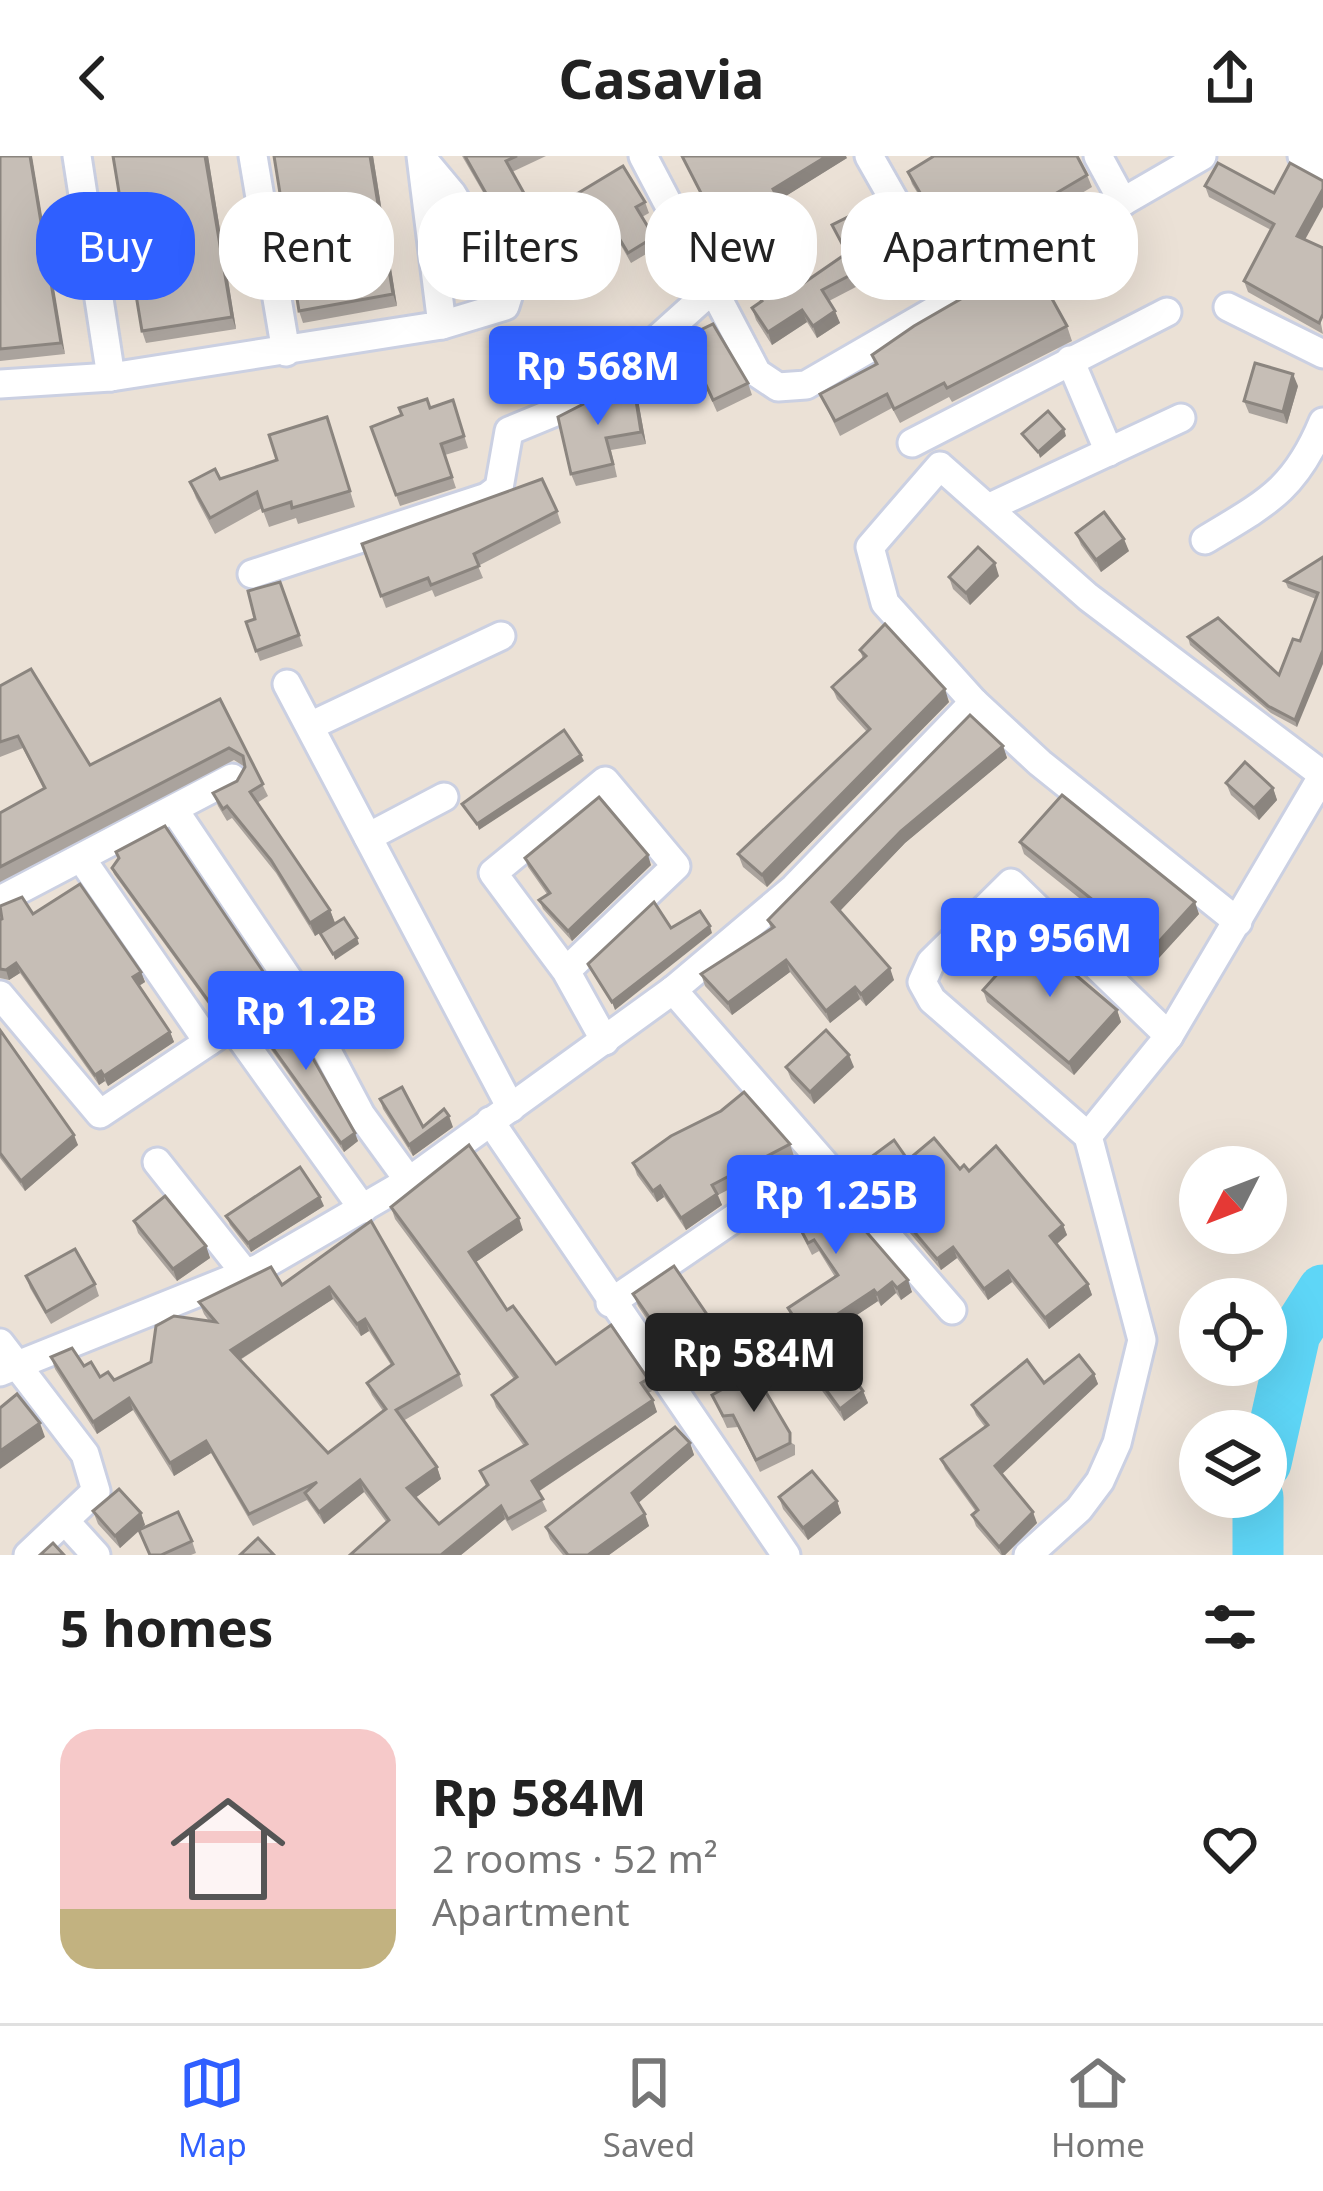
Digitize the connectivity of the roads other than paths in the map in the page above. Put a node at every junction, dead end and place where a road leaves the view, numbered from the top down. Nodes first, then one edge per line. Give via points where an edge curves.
1 (77, 156) edge
2 (253, 156) edge
3 (643, 156) edge
4 (869, 156) edge
5 (1098, 156) edge
6 (1202, 156) edge
7 (1302, 156) edge
8 (421, 157) edge
9 (1323, 174) edge
10 (663, 192) edge
11 (1118, 192) edge
12 (1138, 193) edge
13 (701, 300) edge
14 (722, 300) edge
15 (955, 300) edge
16 (952, 302) junction
17 (1228, 307) dead end
18 (1167, 312) dead end
19 (442, 326) junction
20 (286, 352) junction
21 (1323, 354) edge
22 (1070, 360) junction
23 (111, 377) junction
24 (0, 384) edge
25 (1181, 418) dead end
26 (1323, 422) edge
27 (912, 443) dead end
28 (1109, 452) junction
29 (990, 507) junction
30 (1205, 540) dead end
31 (252, 574) dead end
32 (501, 636) dead end
33 (287, 684) dead end
34 (974, 703) junction
35 (310, 726) junction
36 (1323, 775) edge
37 (232, 778) edge
38 (444, 797) dead end
39 (176, 811) junction
40 (368, 837) junction
41 (81, 858) junction
42 (0, 900) edge
43 (1238, 922) junction
44 (566, 971) junction
45 (673, 990) junction
46 (0, 995) edge
47 (232, 1026) junction
48 (1169, 1036) junction
49 (605, 1041) junction
50 (208, 1042) junction
51 (326, 1049) dead end
52 (500, 1115) junction
53 (1088, 1136) junction
54 (818, 1161) junction
55 (158, 1162) dead end
56 (409, 1181) junction
57 (363, 1209) junction
58 (245, 1274) junction
59 (610, 1303) junction
60 (952, 1310) dead end
61 (0, 1343) edge
62 (11, 1368) edge
63 (65, 1522) junction
64 (28, 1555) edge
65 (96, 1555) edge
66 (786, 1555) edge
67 (1028, 1555) edge

1 - 23 street
2 - 20 street
3 - 10 street
4 - 16 street
5 - 11 street
6 - 12 street
7 - 9 street
8 - 19 street
8 - 19 street via 509,290 505,306
13 - 31 street via 594,396 508,431 499,488 487,497
14 - 16 street via 757,373 778,387 806,385
15 - 16 street
17 - 21 street
18 - 22 street
19 - 20 street
20 - 23 street
22 - 27 street
22 - 28 street
23 - 24 street
25 - 28 street
26 - 30 street via 1305,466 1266,503
28 - 29 street
29 - 34 street via 940,466 870,547 885,603
29 - 36 street via 1088,597
32 - 35 street
33 - 35 street
34 - 43 street
34 - 45 street via 794,888
35 - 40 street
36 - 43 street
37 - 39 street
38 - 40 street
39 - 41 street
39 - 47 street via 291,982
40 - 52 street
41 - 42 street
41 - 50 street
43 - 48 street
44 - 44 street via 676,866 605,781 493,873
44 - 49 street
45 - 49 street
45 - 54 street
46 - 50 street via 100,1114
47 - 50 street
47 - 57 street
48 - 53 street
48 - 53 street via 1011,883 931,962 922,982 932,1000
49 - 52 street
51 - 56 street
52 - 56 street
52 - 59 street
53 - 67 street via 1142,1340 1118,1443 1100,1481
54 - 59 street
54 - 60 street
55 - 58 street
56 - 57 street
57 - 58 street
58 - 62 street
59 - 66 street
61 - 62 street
62 - 63 street via 85,1454 96,1491
63 - 64 street
63 - 65 street

